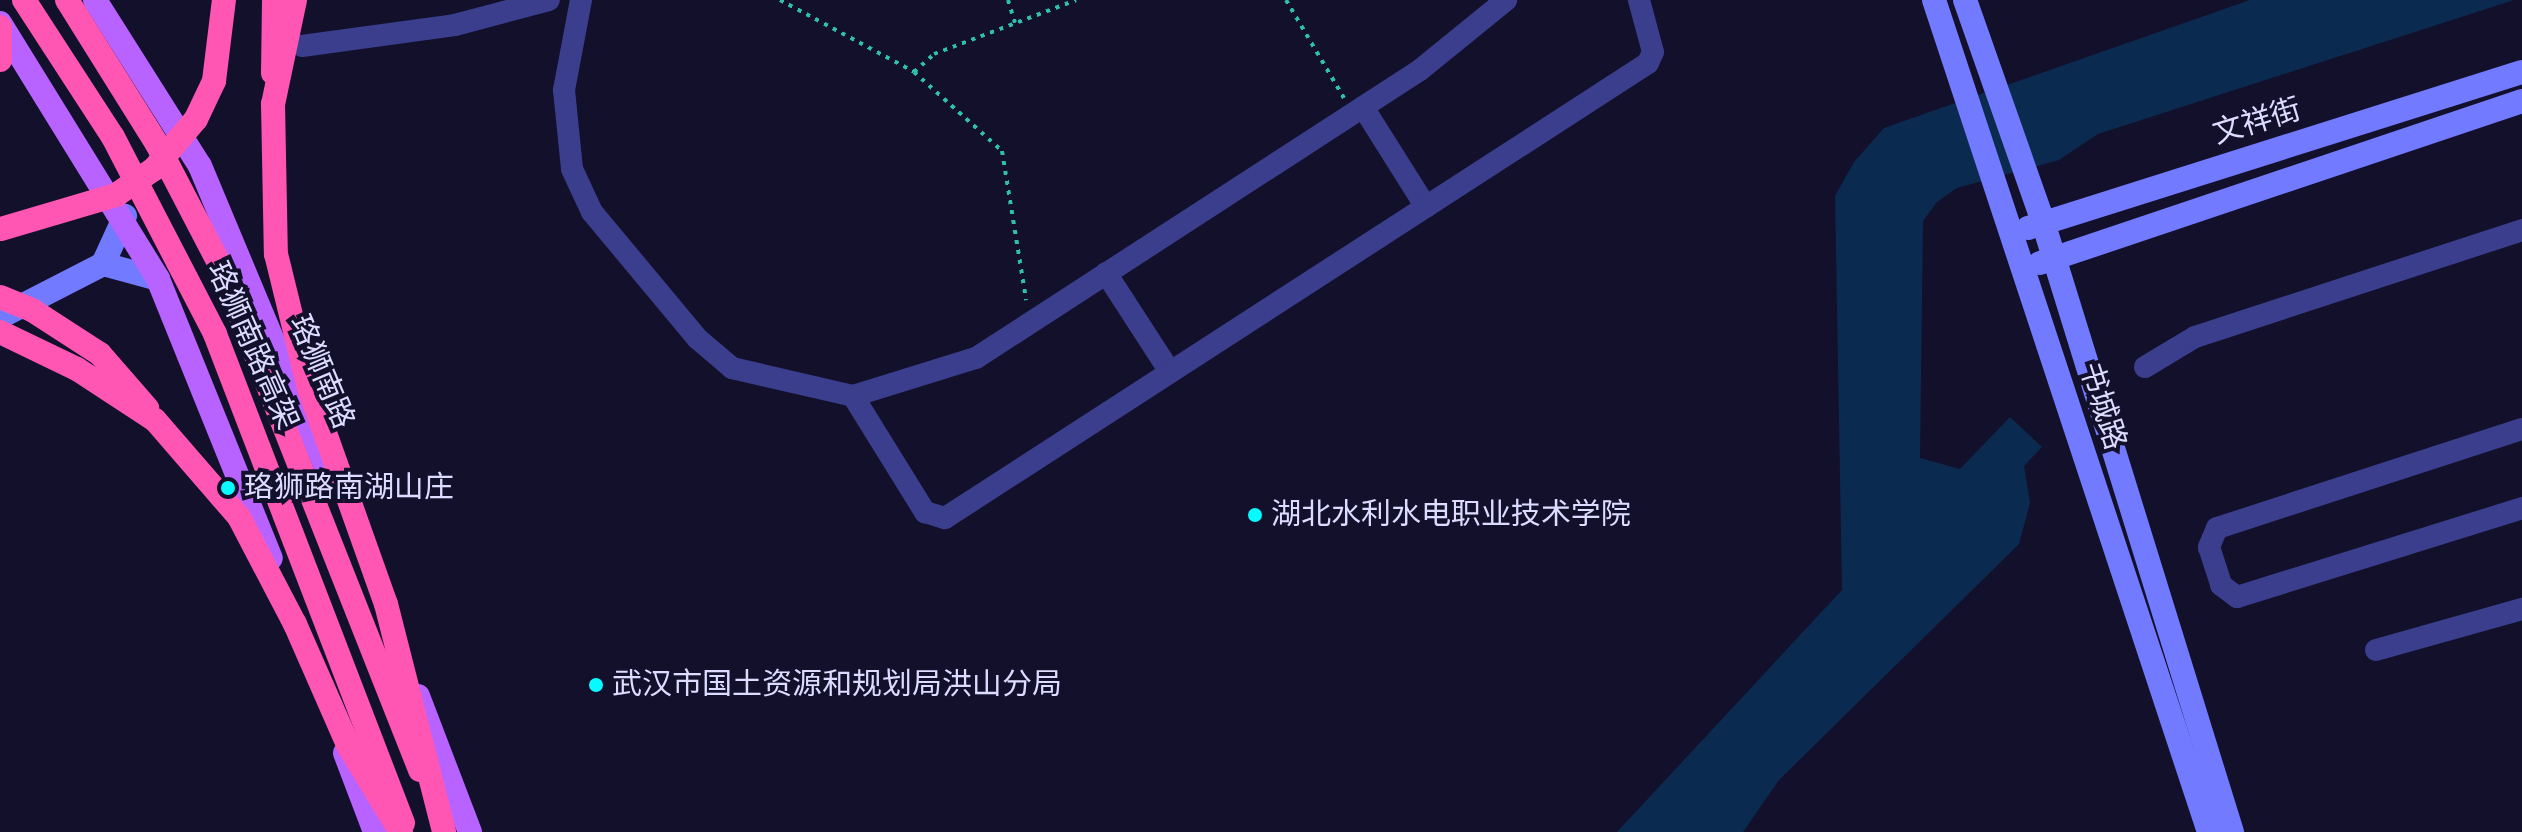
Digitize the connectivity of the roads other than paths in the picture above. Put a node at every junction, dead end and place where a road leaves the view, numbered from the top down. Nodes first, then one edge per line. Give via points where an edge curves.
1 (24, 0) edge
2 (67, 0) edge
3 (95, 0) edge
4 (224, 0) edge
5 (274, 0) edge
6 (295, 0) edge
7 (549, 0) edge
8 (581, 0) edge
9 (1506, 0) edge
10 (1639, 0) edge
11 (1934, 0) edge
12 (1965, 0) edge
13 (1477, 10) edge
14 (0, 25) edge
15 (302, 46) dead end
16 (0, 60) edge
17 (2522, 72) edge
18 (2522, 101) edge
19 (273, 104) junction
20 (1359, 110) junction
21 (1426, 207) junction
22 (125, 216) junction
23 (2043, 222) junction
24 (0, 229) edge
25 (2522, 230) edge
26 (2011, 234) junction
27 (2053, 256) junction
28 (103, 264) junction
29 (1106, 273) junction
30 (2024, 273) junction
31 (158, 279) junction
32 (0, 297) edge
33 (0, 317) edge
34 (0, 332) edge
35 (2145, 367) dead end
36 (1170, 372) junction
37 (853, 396) junction
38 (155, 420) junction
39 (2522, 429) edge
40 (2522, 508) edge
41 (2522, 609) edge
42 (2376, 650) dead end
43 (375, 832) edge
44 (404, 832) edge
45 (444, 832) edge
46 (470, 832) edge
47 (2209, 832) edge
48 (2232, 832) edge

1 - 44 highway, 珞狮南路高架, bridge via 113,137 215,334
2 - 45 highway, 珞狮南路高架, bridge via 157,144 221,267
3 - 46 main road, 珞狮南路 via 200,166
4 - 24 highway, bridge via 214,81 196,119 154,169 116,195
5 - 19 highway, bridge
6 - 19 highway, bridge
7 - 15 street via 455,25
8 - 37 street via 564,90 572,169 592,212 698,339 732,368
9 - 13 street
10 - 21 street via 1653,52 1648,63
11 - 26 main road, 书城路
12 - 23 main road, 书城路
13 - 20 street via 1420,70
14 - 16 highway
14 - 22 main road
17 - 23 main road, 文祥街
18 - 27 main road, 文祥街
19 - 45 highway, bridge via 269,186 293,330 386,604
20 - 21 street
20 - 29 street
21 - 36 street
22 - 28 main road
22 - 31 main road
23 - 26 main road, 文祥街
23 - 27 main road, 书城路
25 - 35 street via 2195,337
26 - 30 main road, 书城路
27 - 30 main road, 文祥街
27 - 48 main road, 书城路
28 - 31 main road
28 - 33 main road
29 - 36 street
29 - 37 street via 976,358
30 - 47 main road, 书城路
31 - 43 main road
32 - 38 highway, bridge via 100,354
34 - 38 highway via 77,369
36 - 37 street via 945,518 925,512
38 - 44 highway, bridge via 263,555 348,745
39 - 40 street via 2217,528 2209,547 2221,585 2237,597
41 - 42 street

